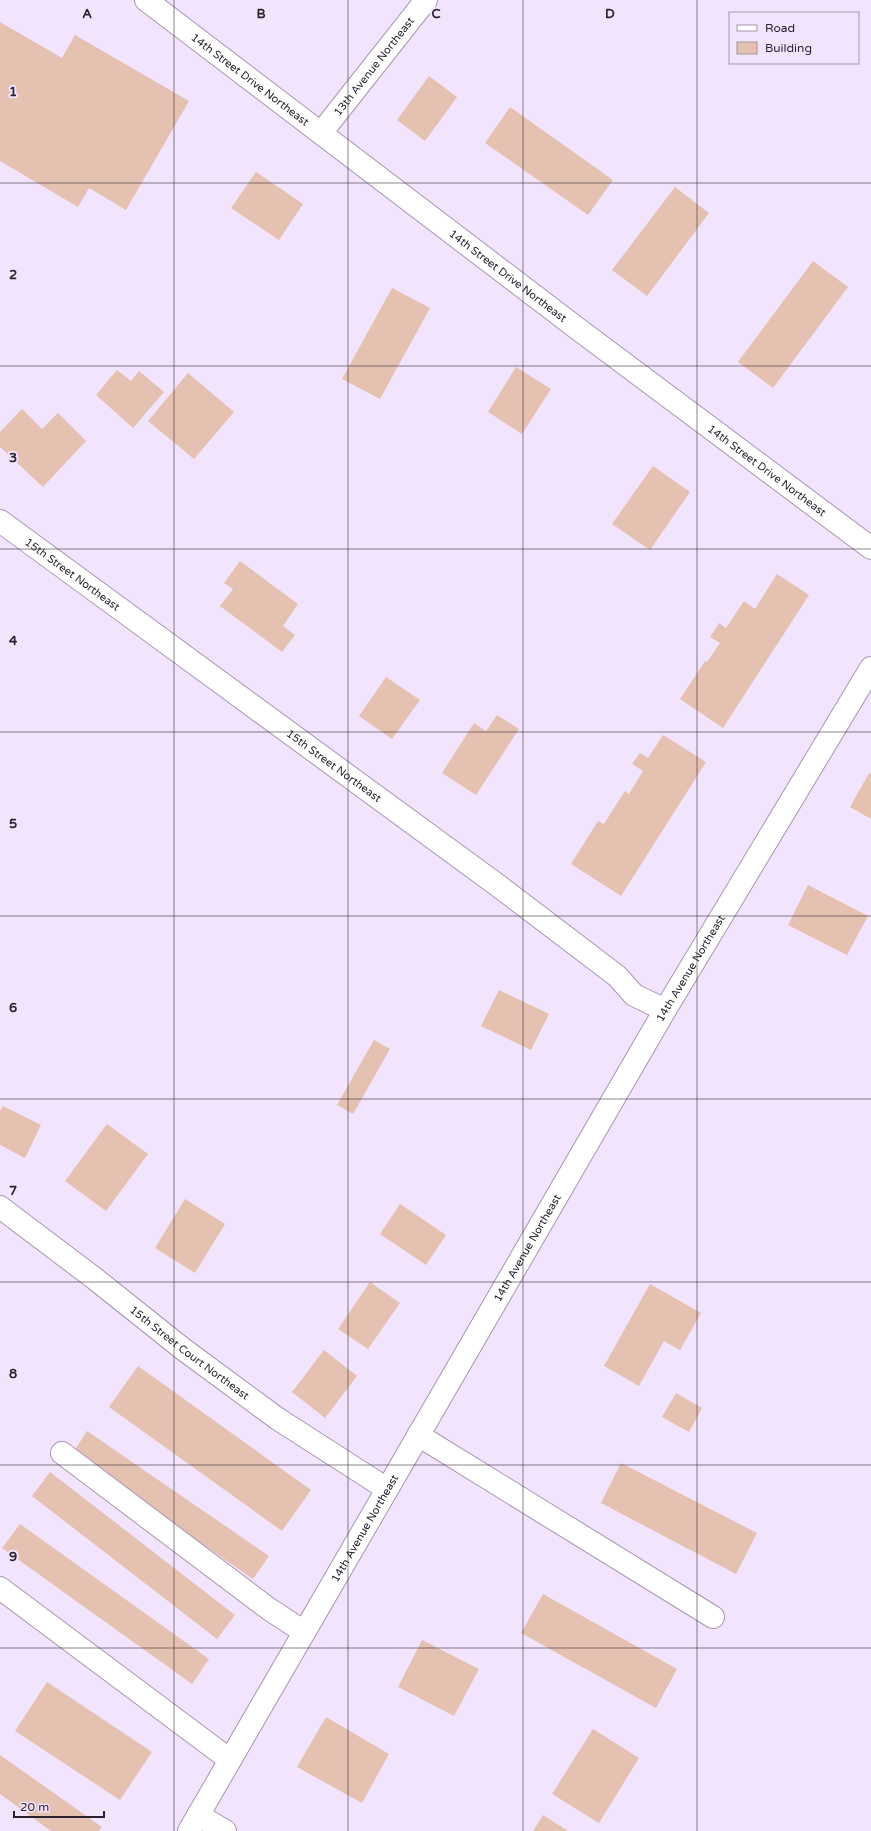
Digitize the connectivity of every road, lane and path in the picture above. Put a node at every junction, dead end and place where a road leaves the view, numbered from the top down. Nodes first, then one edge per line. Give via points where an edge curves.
1 (146, 0) edge
2 (426, 0) edge
3 (321, 133) junction
4 (0, 521) edge
5 (871, 548) edge
6 (871, 668) edge
7 (665, 1010) junction
8 (0, 1206) edge
9 (418, 1435) junction
10 (62, 1453) dead end
11 (387, 1489) junction
12 (0, 1588) edge
13 (713, 1617) dead end
14 (304, 1632) junction
15 (230, 1760) junction
16 (194, 1823) edge
17 (225, 1831) edge

1 - 3 street, 14th Street Drive Northeast
2 - 3 street, 13th Avenue Northeast
3 - 5 street, 14th Street Drive Northeast
4 - 7 street, 15th Street Northeast via 506,892 617,976 634,995
6 - 7 street, 14th Avenue Northeast
7 - 9 street, 14th Avenue Northeast
8 - 11 street, 15th Street Court Northeast via 183,1349 272,1414
9 - 11 street, 14th Avenue Northeast
9 - 13 street
10 - 14 street via 269,1609
11 - 14 street, 14th Avenue Northeast
12 - 15 street
14 - 15 street, 14th Avenue Northeast
15 - 16 street, 14th Avenue Northeast
16 - 17 street

